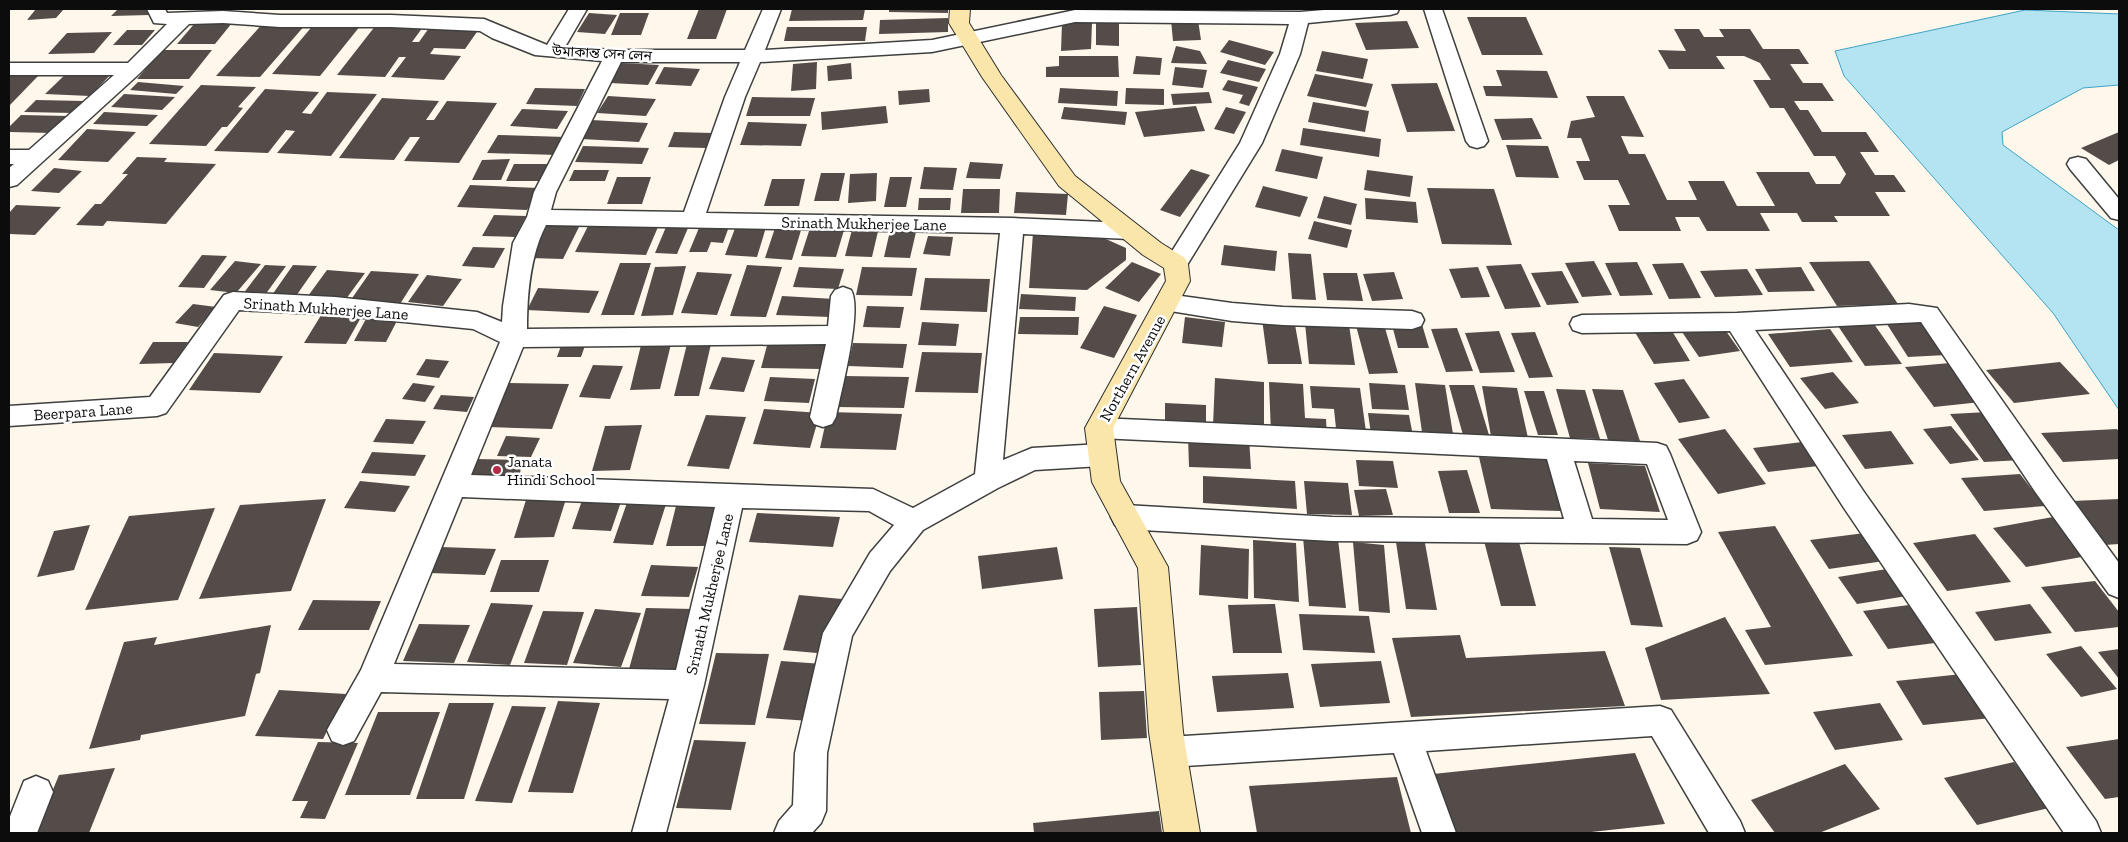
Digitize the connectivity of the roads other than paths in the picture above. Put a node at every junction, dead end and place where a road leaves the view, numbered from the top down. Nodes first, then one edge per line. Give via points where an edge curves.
1 (156, 9) edge
2 (578, 9) edge
3 (772, 9) edge
4 (960, 9) edge
5 (1390, 9) edge
6 (1433, 9) edge
7 (1095, 12) edge
8 (398, 15) edge
9 (1308, 15) edge
10 (184, 18) junction
11 (969, 38) junction
12 (553, 51) junction
13 (614, 56) junction
14 (754, 56) junction
15 (9, 69) edge
16 (133, 70) junction
17 (1476, 141) dead end
18 (34, 156) junction
19 (9, 158) edge
20 (2078, 164) dead end
21 (9, 180) edge
22 (2119, 213) edge
23 (538, 216) junction
24 (692, 221) junction
25 (1012, 226) junction
26 (1129, 231) junction
27 (1176, 264) junction
28 (843, 296) dead end
29 (1168, 303) junction
30 (1412, 320) dead end
31 (1737, 322) junction
32 (1582, 324) dead end
33 (840, 335) junction
34 (514, 338) junction
35 (157, 406) joint
36 (9, 416) edge
37 (823, 417) dead end
38 (1100, 442) junction
39 (1557, 449) junction
40 (988, 480) junction
41 (454, 486) junction
42 (731, 496) junction
43 (1125, 516) junction
44 (913, 522) junction
45 (1582, 532) junction
46 (2119, 585) edge
47 (373, 678) junction
48 (688, 685) junction
49 (343, 730) dead end
50 (1405, 738) junction
51 (1169, 752) junction
52 (36, 792) dead end
53 (20, 833) edge
54 (649, 833) edge
55 (791, 833) edge
56 (1182, 833) edge
57 (1439, 833) edge
58 (1728, 833) edge
59 (2084, 833) edge

1 - 10 street, উমাকান্ত সেন লেন via 161,19
2 - 12 street
3 - 14 street
4 - 11 street via 960,22
5 - 9 street, উমাকান্ত সেন লেন
6 - 17 street
7 - 9 street, উমাকান্ত সেন লেন
7 - 11 street, উমাকান্ত সেন লেন
8 - 10 street, উমাকান্ত সেন লেন via 280,21 223,16
8 - 12 street, উমাকান্ত সেন লেন via 484,25 542,51
9 - 27 street via 1251,143
10 - 16 street
11 - 14 street, উমাকান্ত সেন লেন via 932,46
11 - 26 street via 992,77 1067,181
12 - 13 street, উমাকান্ত সেন লেন
13 - 14 street, উমাকান্ত সেন লেন
13 - 23 street via 545,192
14 - 24 street via 735,97
15 - 16 street
16 - 18 street
18 - 19 street
18 - 21 street
20 - 22 street
23 - 24 street, Srinath Mukherjee Lane
23 - 34 street via 525,243 515,306
24 - 25 street, Srinath Mukherjee Lane
25 - 26 street, Srinath Mukherjee Lane
25 - 40 street
26 - 27 street
27 - 29 street, Northern Avenue via 1178,281
28 - 33 street
29 - 30 street via 1283,316
29 - 38 street, Northern Avenue
31 - 32 street
31 - 46 street via 1928,314
31 - 59 street via 1854,500
33 - 34 street, Srinath Mukherjee Lane
33 - 37 street
34 - 35 street, Srinath Mukherjee Lane via 477,322 335,306 233,301
34 - 41 street
35 - 36 street, Beerpara Lane
38 - 39 street
38 - 40 street via 1032,459
38 - 43 street via 1106,482
39 - 45 street
39 - 45 street via 1657,454 1687,532
40 - 44 street
41 - 42 street, Srinath Mukherjee Lane
41 - 47 street
42 - 44 street via 873,500
42 - 48 street, Srinath Mukherjee Lane
43 - 45 street via 1332,529
43 - 51 street via 1153,567
44 - 55 street via 880,562 838,633 811,753 810,811
47 - 48 street, Srinath Mukherjee Lane
47 - 49 street
48 - 54 street
50 - 51 street
50 - 57 street
50 - 58 street via 1660,721
51 - 56 street
52 - 53 street

